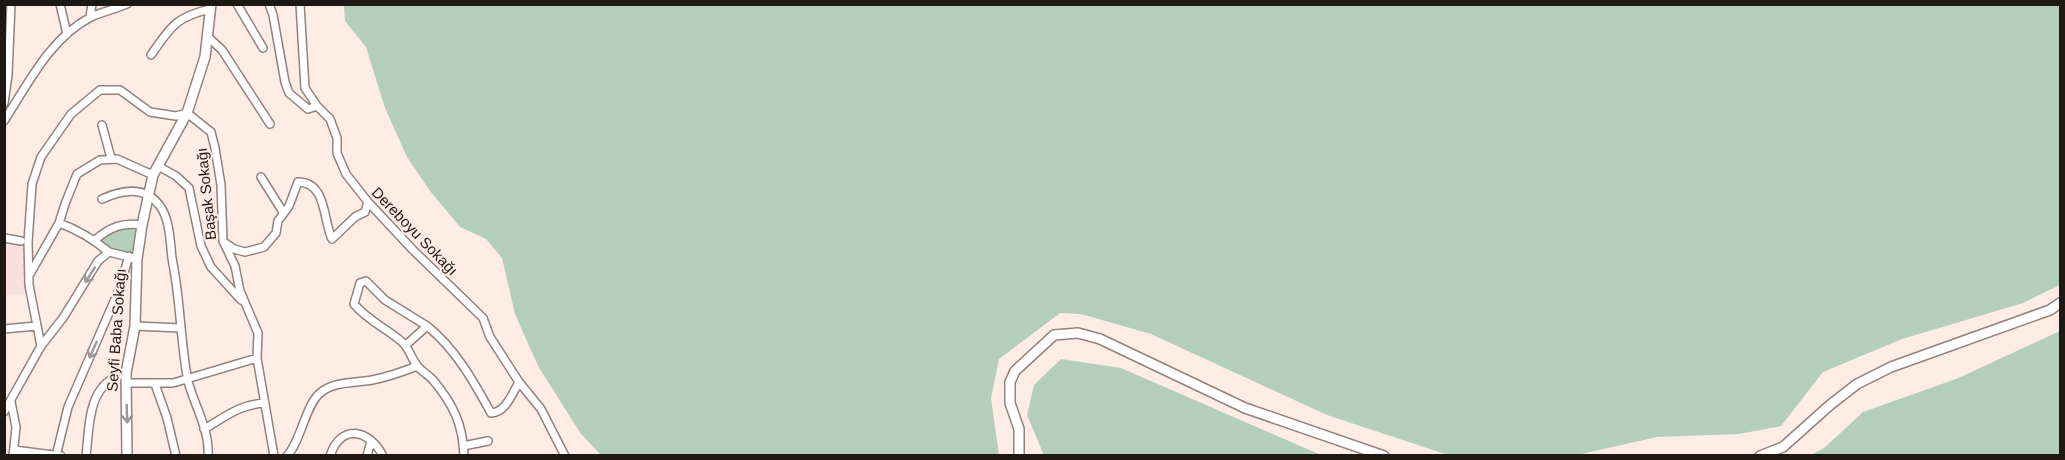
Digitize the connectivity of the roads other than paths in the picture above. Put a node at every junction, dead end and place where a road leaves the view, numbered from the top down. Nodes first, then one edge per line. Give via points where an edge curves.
1 (11, 4) edge
2 (60, 4) edge
3 (92, 4) edge
4 (127, 4) edge
5 (237, 4) edge
6 (269, 4) edge
7 (300, 4) edge
8 (210, 7) edge
9 (90, 17) junction
10 (67, 34) junction
11 (207, 36) junction
12 (263, 48) dead end
13 (151, 54) dead end
14 (4, 103) edge
15 (317, 106) junction
16 (187, 113) junction
17 (4, 121) edge
18 (270, 124) dead end
19 (102, 125) dead end
20 (111, 158) junction
21 (156, 170) junction
22 (261, 177) dead end
23 (149, 196) junction
24 (102, 199) dead end
25 (368, 202) junction
26 (283, 212) junction
27 (59, 223) junction
28 (142, 225) junction
29 (4, 238) edge
30 (95, 240) junction
31 (21, 241) dead end
32 (223, 242) junction
33 (109, 252) junction
34 (133, 258) junction
35 (29, 275) junction
36 (2061, 303) edge
37 (248, 308) junction
38 (36, 326) junction
39 (427, 326) junction
40 (135, 327) junction
41 (180, 328) junction
42 (4, 329) edge
43 (41, 345) junction
44 (406, 345) junction
45 (257, 358) junction
46 (417, 366) junction
47 (126, 373) junction
48 (188, 379) junction
49 (519, 382) junction
50 (126, 383) junction
51 (155, 384) junction
52 (10, 402) junction
53 (265, 403) junction
54 (4, 412) edge
55 (204, 429) junction
56 (371, 441) junction
57 (488, 441) dead end
58 (464, 446) junction
59 (13, 453) edge
60 (58, 455) edge
61 (86, 456) edge
62 (127, 456) edge
63 (176, 456) edge
64 (208, 456) edge
65 (274, 456) edge
66 (287, 456) edge
67 (330, 456) edge
68 (367, 456) edge
69 (383, 456) edge
70 (464, 456) edge
71 (565, 456) edge
72 (1019, 456) edge
73 (1384, 456) edge
74 (1760, 456) edge

1 - 14 street
2 - 10 street
3 - 9 street
4 - 9 street
5 - 12 street
6 - 15 street via 290,93 308,109
7 - 15 street, Dereboyu Sokağı via 305,88
8 - 11 main road, Seyfi Baba Sokağı
8 - 13 street via 174,24
9 - 10 street
10 - 17 street
11 - 16 main road, Seyfi Baba Sokağı via 205,57
11 - 18 street via 222,50
15 - 25 street, Dereboyu Sokağı via 330,119 346,174
16 - 21 main road, Seyfi Baba Sokağı
16 - 32 street, Başak Sokağı via 211,132 221,185
16 - 35 street via 176,116 150,112 120,90 100,90 71,114 41,157 32,184
19 - 20 street
20 - 21 street
20 - 27 street via 99,160 77,174
21 - 23 main road, Seyfi Baba Sokağı
21 - 37 street via 176,176 189,188 201,246 211,267
22 - 26 street
23 - 24 street via 137,190 117,192
23 - 28 main road, Seyfi Baba Sokağı
23 - 41 street via 160,206 169,230
25 - 26 street via 365,212 332,240 325,207 317,192 304,182 298,182
25 - 49 street, Dereboyu Sokağı via 483,318 490,337
26 - 32 street via 276,233 264,247 245,252
27 - 30 street
27 - 35 street
28 - 30 street via 115,226
28 - 34 main road, Seyfi Baba Sokağı
29 - 31 street
30 - 33 street
32 - 37 street, Başak Sokağı
33 - 34 street
33 -> 43 street via 98,261 63,318
34 - 40 main road, Seyfi Baba Sokağı
34 -> 60 street via 68,407
35 - 38 street
36 - 74 main road via 1891,367 1857,384 1783,447
37 - 45 street, Başak Sokağı via 258,333
38 - 42 street
38 - 43 street
39 - 44 street
39 - 44 street via 385,300 366,281 360,283 354,304
39 - 49 street via 467,370 491,413 503,408
40 - 41 street
40 - 47 main road, Seyfi Baba Sokağı
41 - 48 street
43 - 52 street
44 - 46 street
45 - 48 street
45 - 53 street, Başak Sokağı
46 - 58 street via 432,378 450,404 460,423
46 - 66 street via 372,380 341,383 319,394
47 - 50 main road, Seyfi Baba Sokağı
47 - 61 street via 108,381 95,398
48 - 51 street
48 - 55 street
49 - 71 street, Dereboyu Sokağı via 541,410
50 - 51 street
50 -> 62 main road, Seyfi Baba Sokağı
51 - 63 street
52 - 54 street
52 - 59 street via 16,427
53 - 55 street via 234,410
53 - 65 street, Başak Sokağı
55 - 64 street
56 - 67 street via 360,434 345,434
56 - 68 street
56 - 69 street
57 - 58 street
58 - 70 street
59 - 60 street
72 - 73 main road via 1019,429 1010,403 1010,382 1015,370 1054,335 1078,333 1101,339 1245,408

